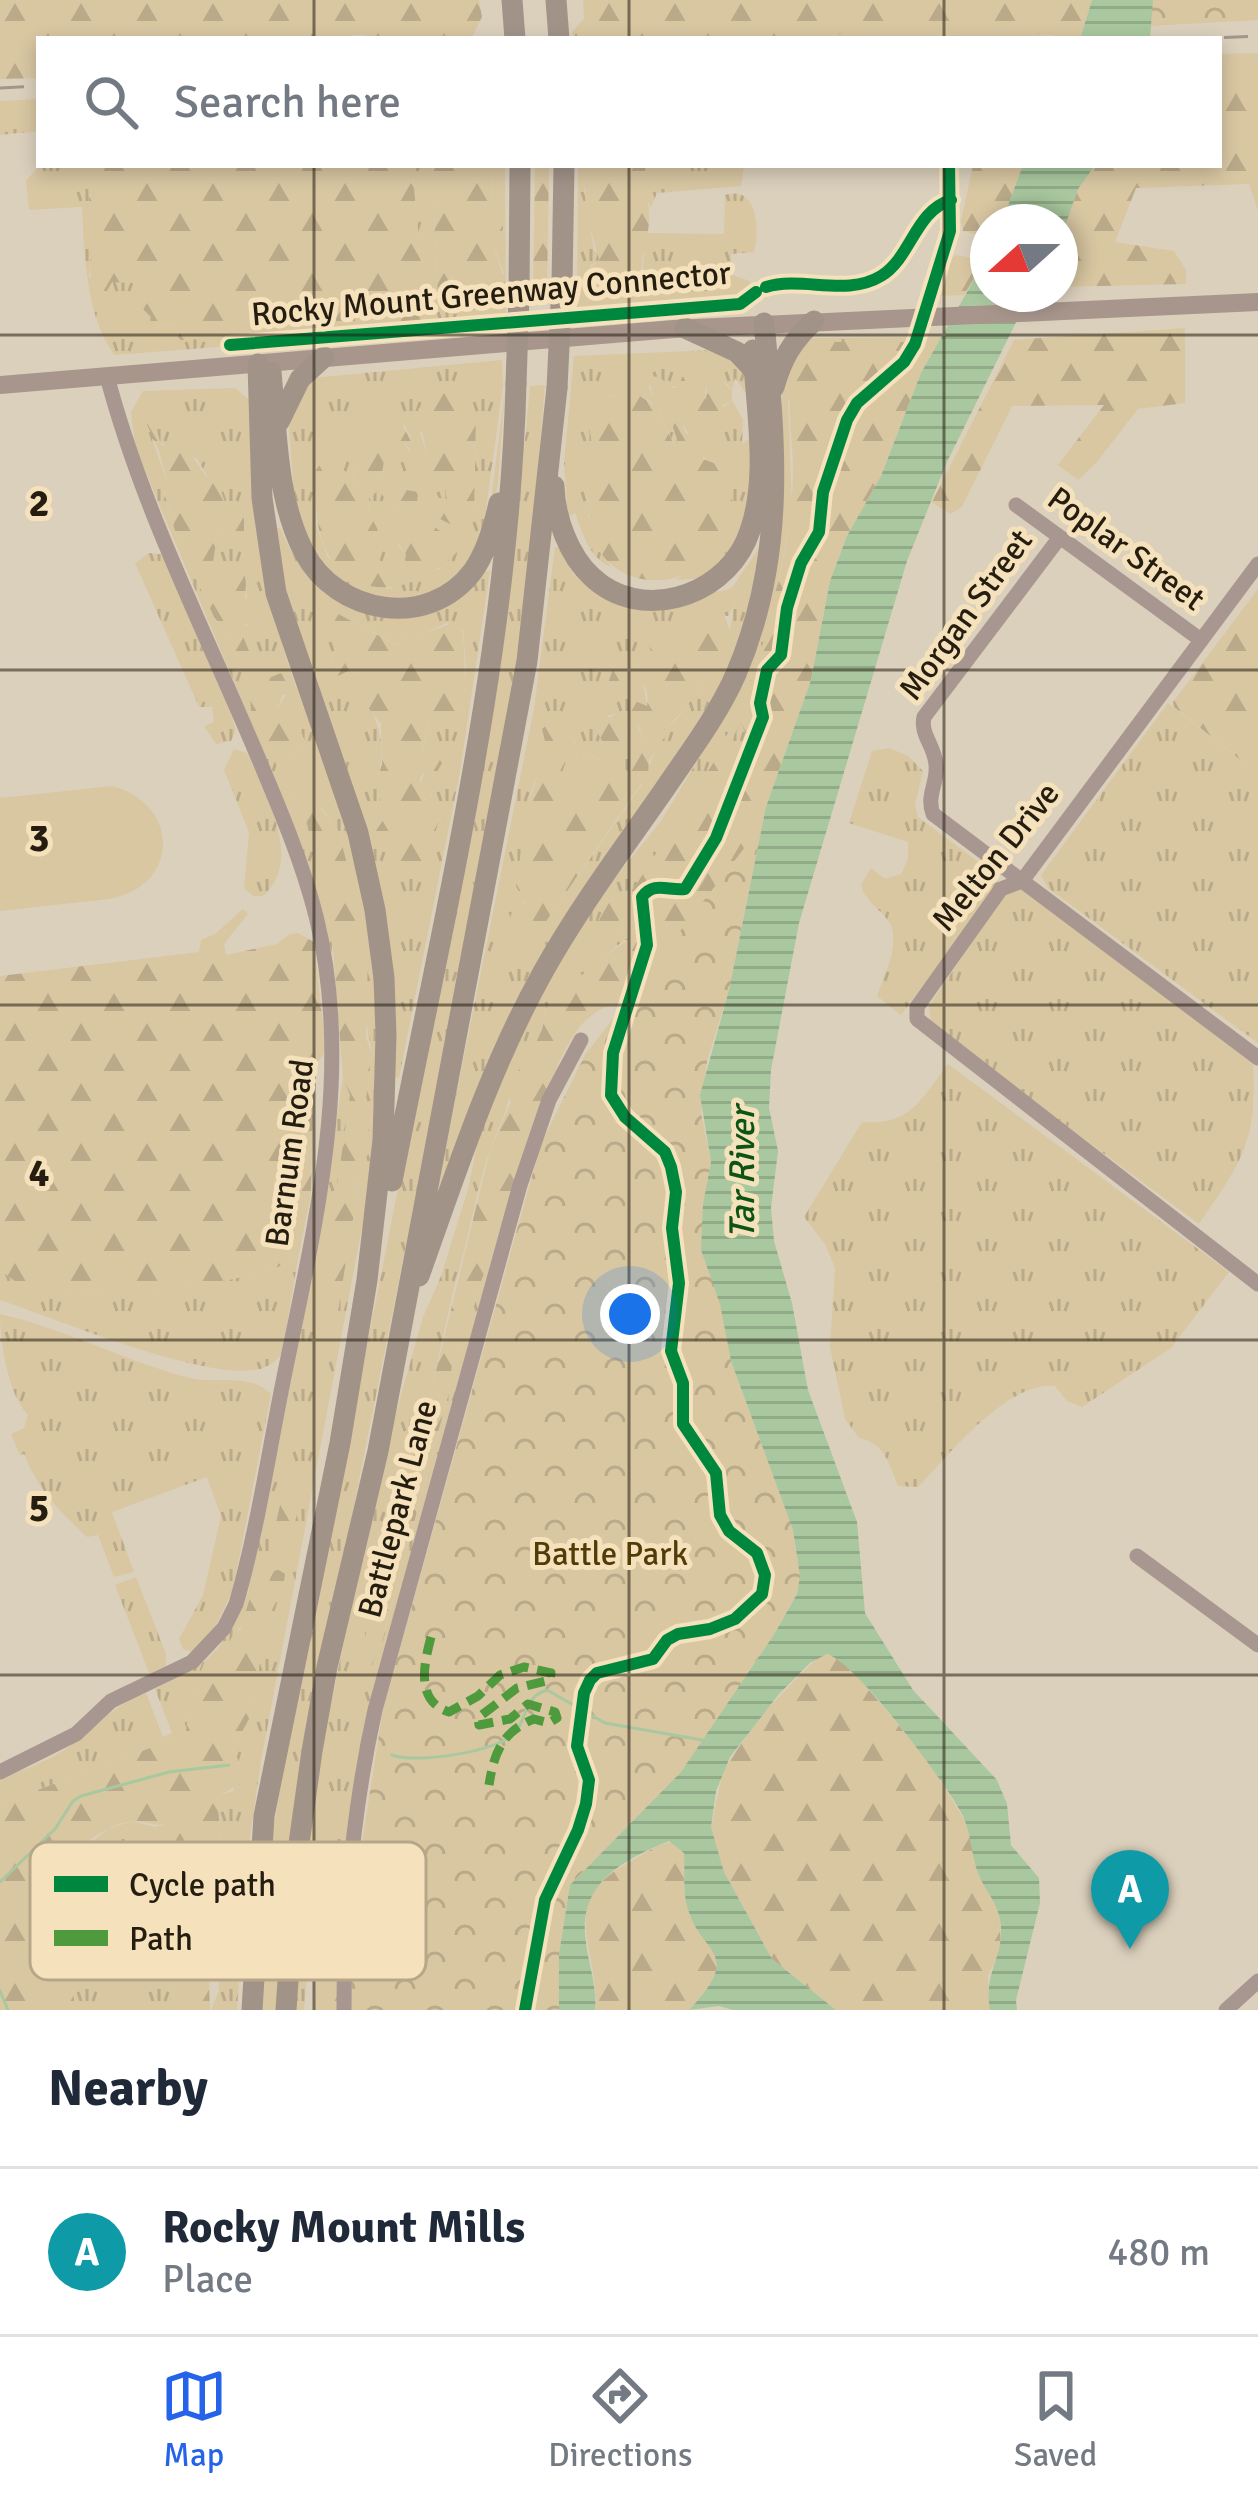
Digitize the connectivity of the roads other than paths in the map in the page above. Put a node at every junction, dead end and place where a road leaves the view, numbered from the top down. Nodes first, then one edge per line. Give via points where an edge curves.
1 (512, 0) edge
2 (556, 0) edge
3 (559, 32) edge
4 (515, 33) edge
5 (520, 168) edge
6 (563, 168) edge
7 (1258, 302) edge
8 (814, 321) junction
9 (758, 324) junction
10 (685, 328) junction
11 (324, 357) junction
12 (264, 363) junction
13 (754, 370) junction
14 (106, 376) junction
15 (0, 385) edge
16 (556, 396) junction
17 (771, 400) junction
18 (277, 428) junction
19 (515, 444) junction
20 (1016, 505) dead end
21 (1060, 537) junction
22 (1258, 564) edge
23 (1201, 640) junction
24 (1022, 881) junction
25 (580, 1040) dead end
26 (1258, 1058) edge
27 (367, 1280) junction
28 (1258, 1284) edge
29 (397, 1339) junction
30 (1136, 1556) dead end
31 (1258, 1646) edge
32 (0, 1772) edge
33 (262, 1842) edge
34 (299, 1842) edge
35 (354, 1842) edge
36 (254, 1980) edge
37 (288, 1980) edge
38 (345, 1980) edge
39 (1258, 1981) edge
40 (252, 2010) edge
41 (286, 2010) edge
42 (344, 2010) edge
43 (1226, 2010) edge

1 - 4 highway
2 - 3 highway
5 - 19 highway, bridge
6 - 16 highway, bridge
7 - 8 main road
8 - 9 main road
8 - 17 highway via 795,338
9 - 10 main road
9 - 13 highway
9 - 17 highway
10 - 11 main road
10 - 13 highway via 737,352
11 - 12 main road
11 - 18 highway via 300,379
12 - 14 main road
12 - 18 highway
12 - 27 highway via 262,498 276,593 358,833 384,978 383,1140
13 - 16 highway via 752,526 724,574 676,598 616,594 574,556 555,500
14 - 15 main road
14 - 32 street, Barnum Road via 130,454 304,876 330,996 334,1083 236,1604 192,1662 111,1701 76,1734
16 - 29 highway via 527,661
17 - 29 highway via 774,522 735,678 511,1032
18 - 19 highway via 286,511 307,557 340,592 393,609 428,604 473,570 493,530
19 - 27 highway via 506,561 472,769
20 - 21 street, Poplar Street
21 - 23 street, Poplar Street
21 - 24 street, Morgan Street via 921,728 936,764 933,814
22 - 23 street, Melton Drive
23 - 24 street, Melton Drive
24 - 26 street
24 - 28 street, Melton Drive via 1001,889 916,1007 917,1019
25 - 35 street, Battlepark Lane via 520,1185 375,1709
27 - 33 highway
29 - 34 highway
30 - 31 street
36 - 40 highway
37 - 41 highway
38 - 42 street, Battlepark Lane
39 - 43 street

